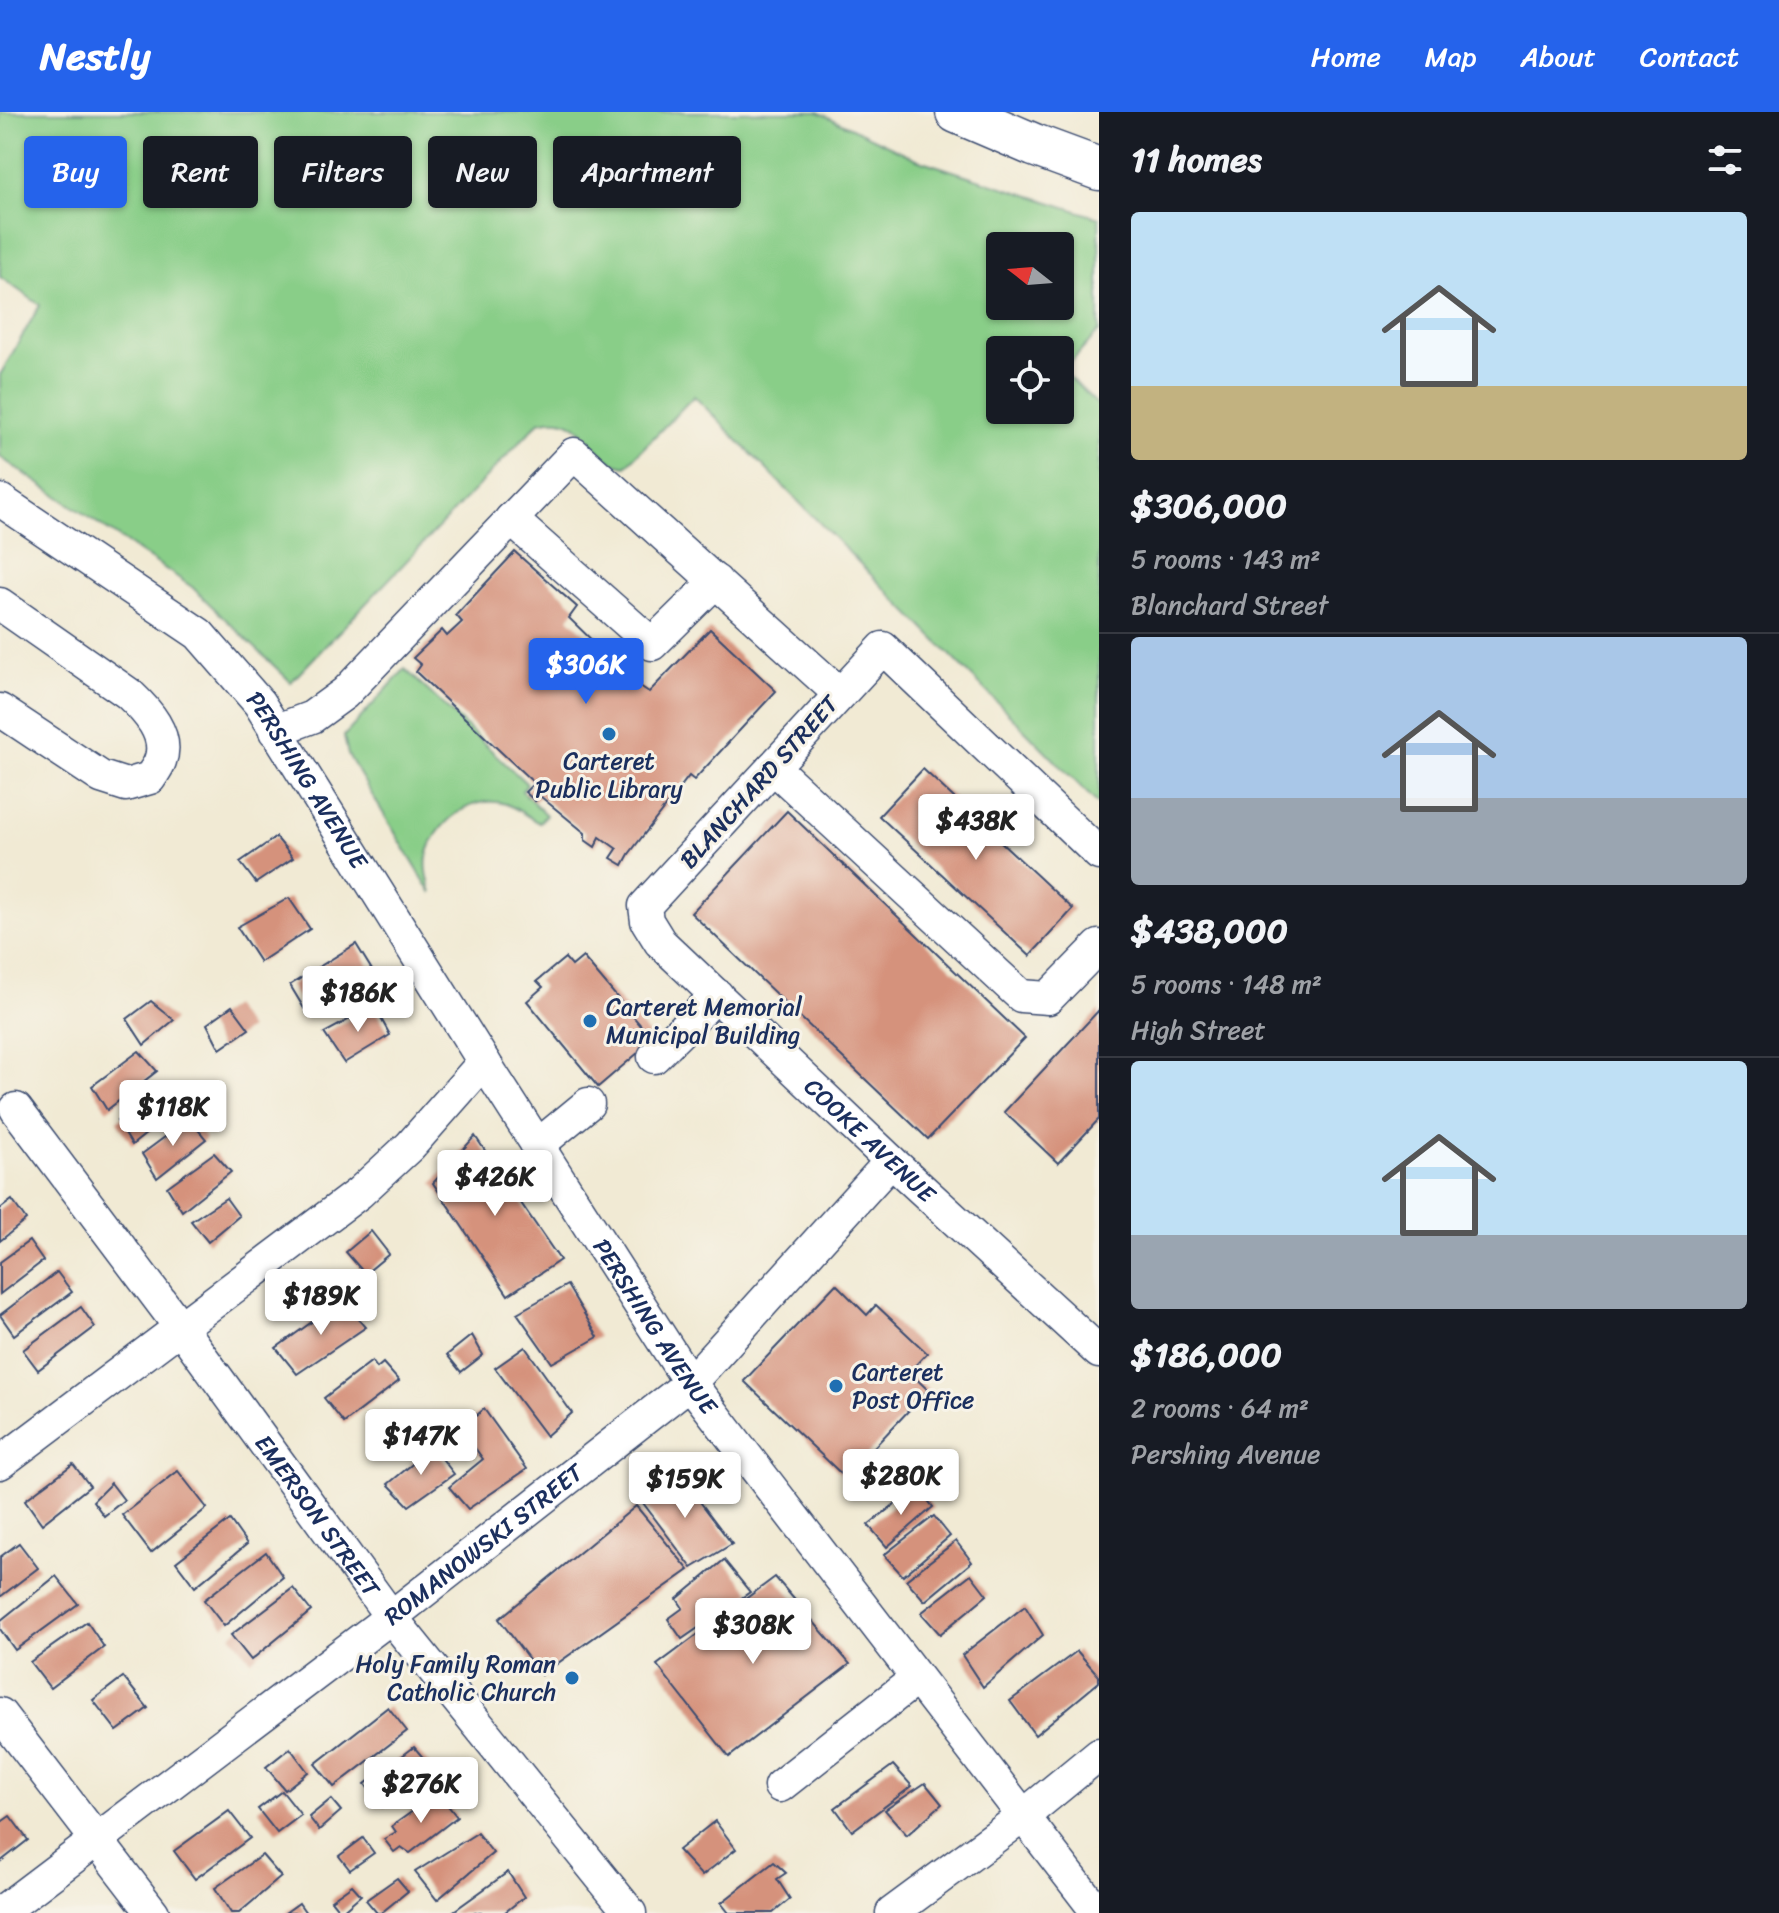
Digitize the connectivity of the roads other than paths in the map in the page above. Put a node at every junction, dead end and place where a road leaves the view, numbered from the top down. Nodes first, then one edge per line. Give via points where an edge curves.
1 (957, 112) edge
2 (1099, 169) edge
3 (0, 500) edge
4 (511, 519) junction
5 (716, 581) junction
6 (0, 604) edge
7 (840, 694) junction
8 (0, 710) edge
9 (275, 731) junction
10 (773, 767) junction
11 (1099, 854) edge
12 (647, 921) joint
13 (1099, 946) edge
14 (717, 995) junction
15 (654, 1057) dead end
16 (484, 1062) junction
17 (588, 1104) dead end
18 (16, 1109) dead end
19 (537, 1146) junction
20 (891, 1161) junction
21 (180, 1327) junction
22 (1099, 1352) edge
23 (690, 1383) junction
24 (0, 1463) edge
25 (391, 1617) junction
26 (916, 1679) junction
27 (0, 1714) edge
28 (1099, 1754) edge
29 (780, 1786) dead end
30 (1022, 1817) junction
31 (96, 1841) junction
32 (0, 1913) edge
33 (153, 1913) edge
34 (630, 1913) edge
35 (892, 1913) edge
36 (1098, 1913) edge

1 - 2 main road
3 - 9 street, PERSHING AVENUE via 199,634 259,703
4 - 5 street via 652,644
4 - 5 street via 574,454
4 - 9 street via 345,693 312,717
5 - 7 street
6 - 8 street via 147,711 160,735 161,760 150,778 126,785 101,777
7 - 10 street, BLANCHARD STREET
7 - 11 street, BLANCHARD STREET via 883,648
9 - 16 street, PERSHING AVENUE
10 - 12 street, BLANCHARD STREET via 645,906
10 - 13 street via 1021,996 1048,998
12 - 14 street, COOKE AVENUE via 660,942
14 - 15 street
14 - 20 street, COOKE AVENUE
16 - 19 street, PERSHING AVENUE
16 - 21 street via 410,1146 359,1193
17 - 19 street
18 - 21 street, EMERSON STREET
19 - 23 street, PERSHING AVENUE
20 - 22 street, COOKE AVENUE
20 - 23 street, ROMANOWSKI STREET
21 - 24 street
21 - 25 street, EMERSON STREET
23 - 25 street, ROMANOWSKI STREET
23 - 26 street, PERSHING AVENUE
25 - 31 street, ROMANOWSKI STREET
25 - 34 street, EMERSON STREET
26 - 29 street
26 - 30 street, PERSHING AVENUE
27 - 31 street
28 - 30 street
30 - 35 street
30 - 36 street, PERSHING AVENUE
31 - 32 street, ROMANOWSKI STREET
31 - 33 street

